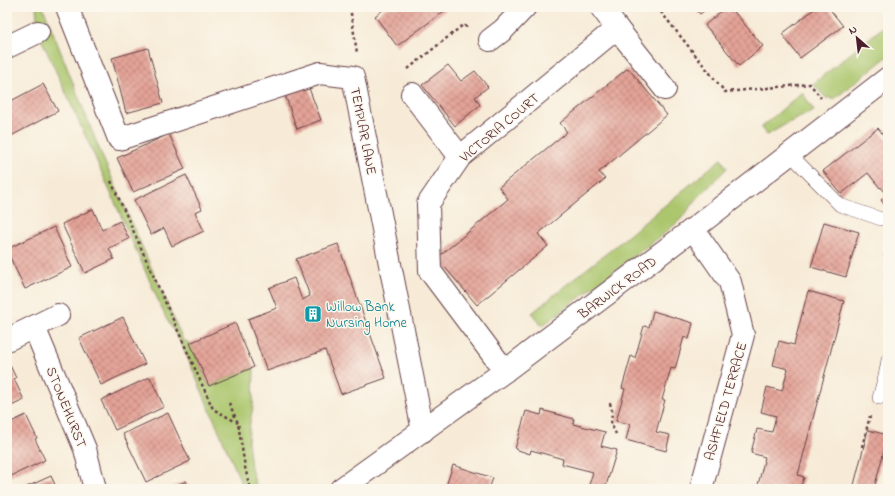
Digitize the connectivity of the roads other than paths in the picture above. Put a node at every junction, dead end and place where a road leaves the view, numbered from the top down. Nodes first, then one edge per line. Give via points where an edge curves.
1 (67, 7) edge
2 (525, 7) edge
3 (601, 7) edge
4 (617, 28) junction
5 (38, 32) dead end
6 (490, 40) road end
7 (7, 47) edge
8 (888, 78) edge
9 (665, 89) dead end
10 (412, 94) road end
11 (790, 154) junction
12 (460, 157) junction
13 (888, 219) edge
14 (693, 230) junction
15 (58, 315) dead end
16 (34, 327) junction
17 (9, 339) dead end
18 (888, 360) edge
19 (505, 371) junction
20 (879, 398) road end
21 (423, 431) junction
22 (95, 489) edge
23 (341, 489) edge
24 (701, 489) edge

1 - 21 street, TEMPLAR LANE via 119,139 320,73 353,76
2 - 6 street
3 - 4 street
4 - 9 street
4 - 12 street, VICTORIA COURT
5 - 7 street
8 - 11 street, BARWICK ROAD
10 - 12 street
11 - 13 lane via 840,205
11 - 14 street, BARWICK ROAD
12 - 19 street, VICTORIA COURT via 428,204 430,271
14 - 19 street, BARWICK ROAD
14 - 24 street, ASHFIELD TERRACE via 730,282 743,335
15 - 16 street
16 - 17 street
16 - 22 street, STONEHURST via 85,449
18 - 20 lane
19 - 21 street, BARWICK ROAD
21 - 23 street, BARWICK ROAD

